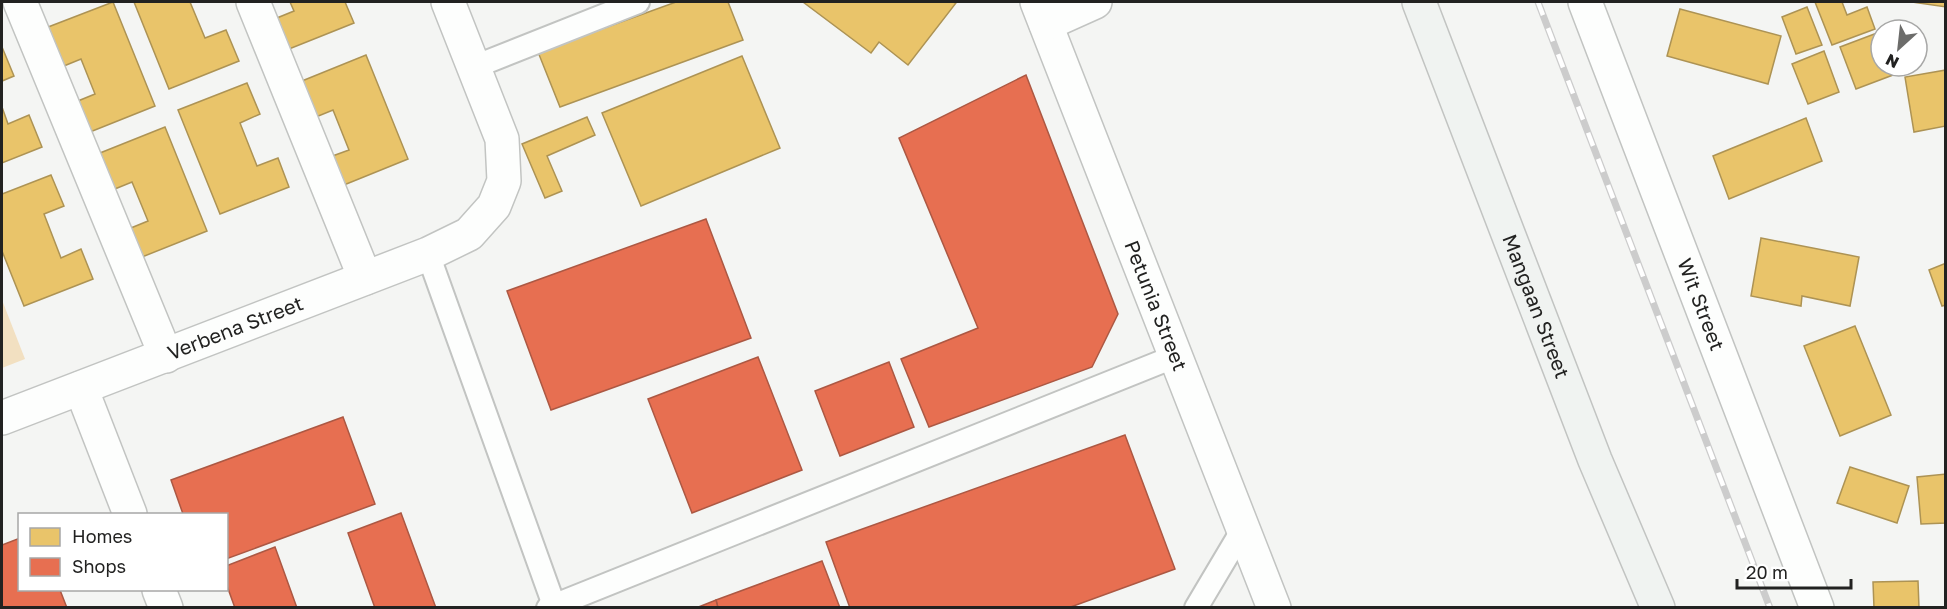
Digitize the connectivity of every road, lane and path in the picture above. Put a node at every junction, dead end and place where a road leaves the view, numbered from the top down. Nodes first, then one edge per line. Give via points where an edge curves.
1 (20, 2) edge
2 (253, 2) edge
3 (448, 2) edge
4 (639, 2) edge
5 (1095, 2) edge
6 (1419, 2) edge
7 (1586, 2) edge
8 (1042, 13) edge
9 (474, 67) junction
10 (428, 254) junction
11 (365, 278) junction
12 (166, 356) junction
13 (1176, 356) junction
14 (81, 388) junction
15 (2, 418) edge
16 (130, 513) edge
17 (1244, 529) junction
18 (159, 591) edge
19 (552, 606) edge
20 (166, 608) edge
21 (1196, 608) edge
22 (1274, 608) edge
23 (1658, 608) edge
24 (1817, 608) edge

1 - 12 street
2 - 11 street
3 - 9 street
4 - 9 lane
5 - 8 street
6 - 23 street, Mangaan Street via 1595,460
7 - 24 street, Wit Street
8 - 13 street, Petunia Street
9 - 10 street, Verbena Street via 502,139 504,181 494,206 469,234
10 - 11 street, Verbena Street
10 - 19 lane
11 - 12 street, Verbena Street
12 - 14 street, Verbena Street
13 - 17 street, Petunia Street
13 - 19 lane
14 - 15 street, Verbena Street
14 - 16 street
17 - 21 lane
17 - 22 street, Petunia Street
18 - 20 street

